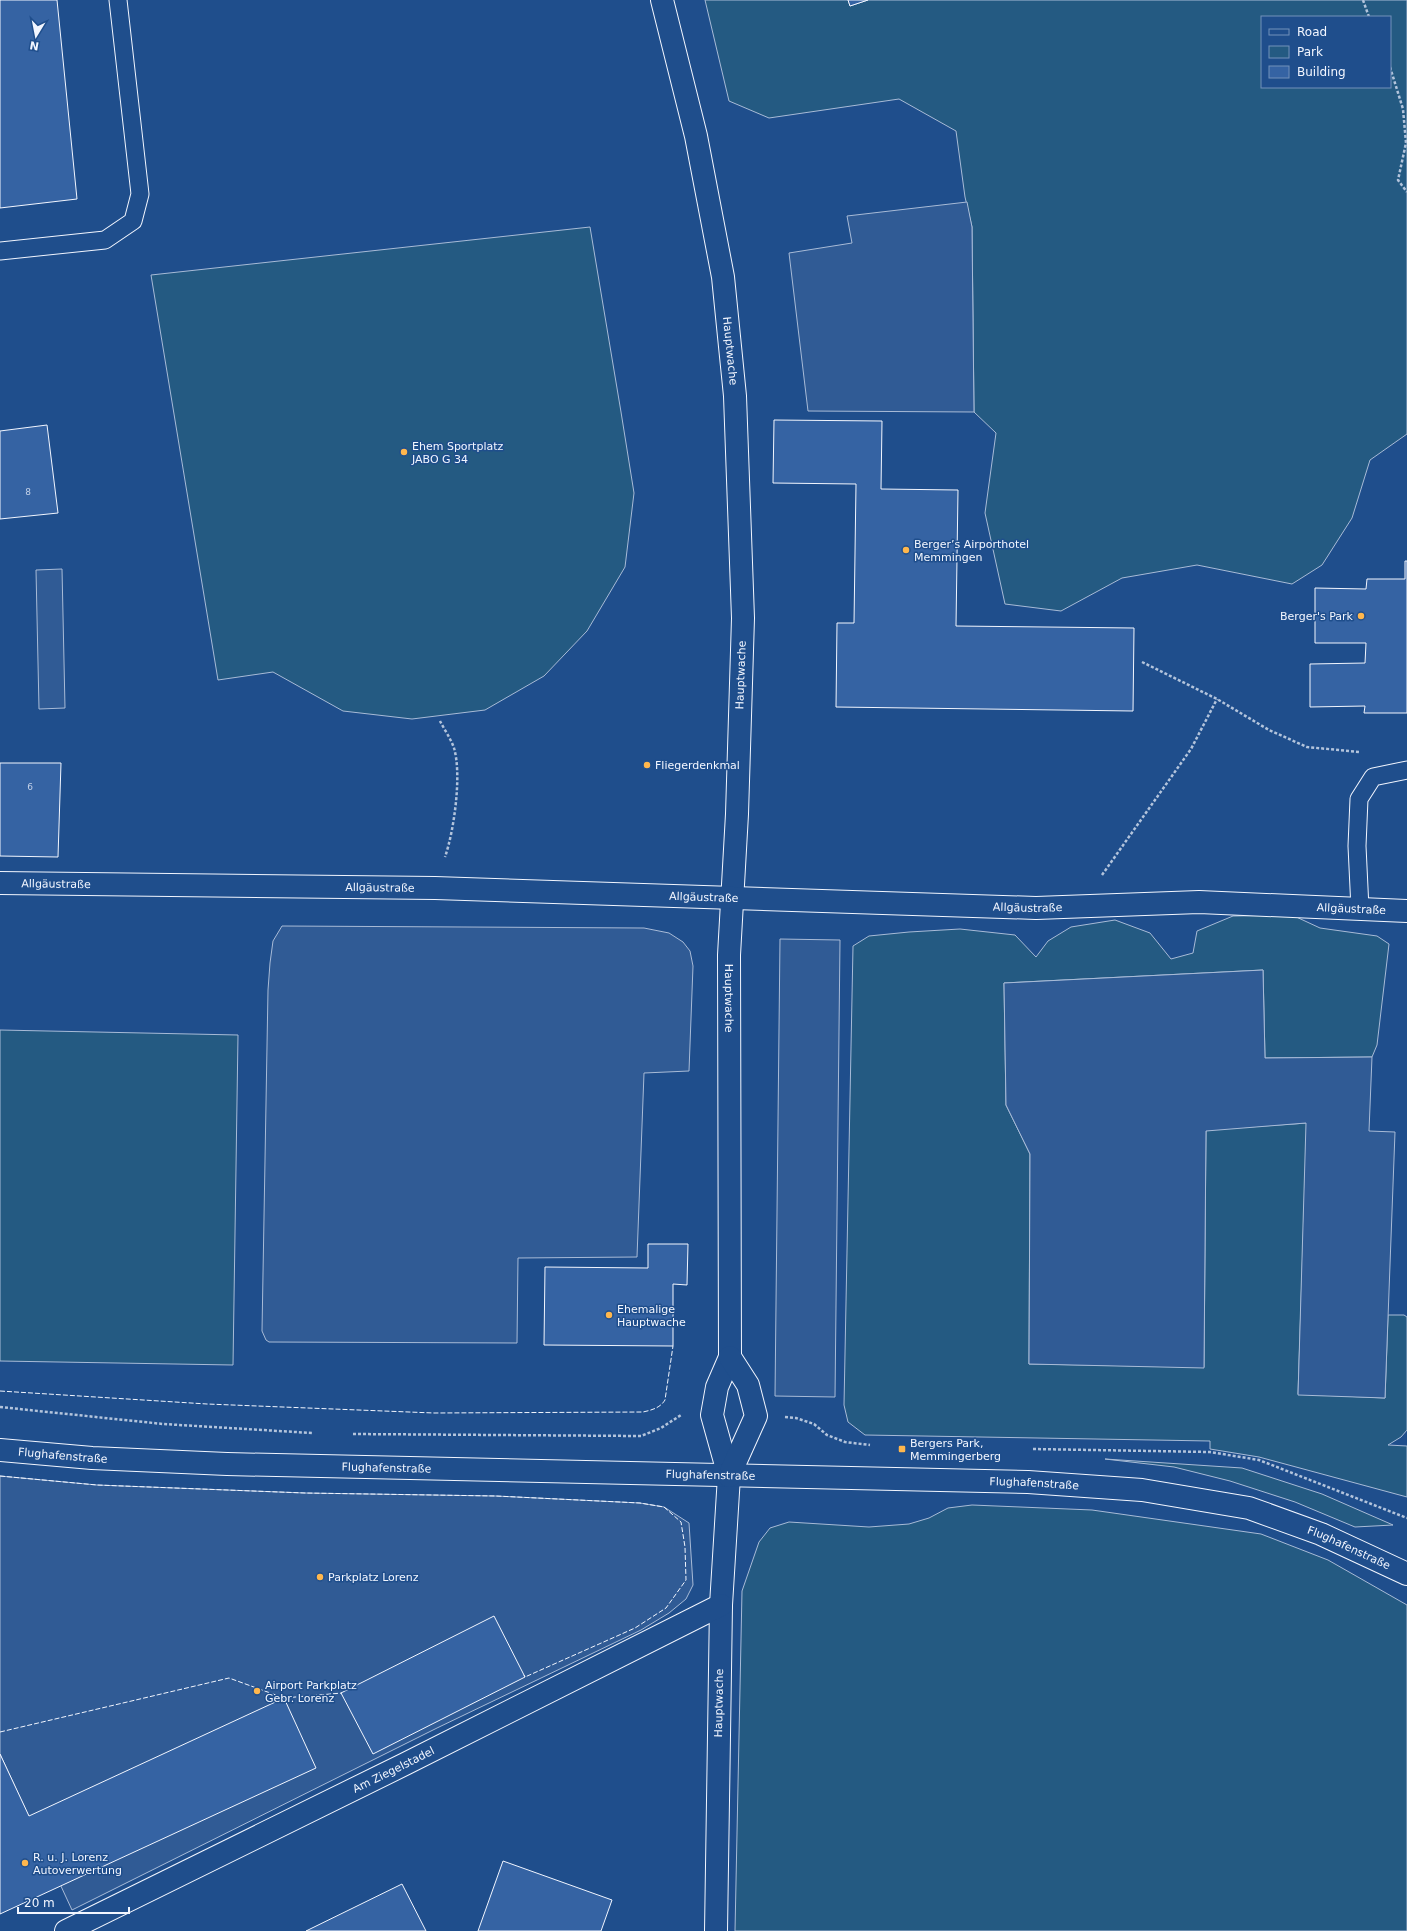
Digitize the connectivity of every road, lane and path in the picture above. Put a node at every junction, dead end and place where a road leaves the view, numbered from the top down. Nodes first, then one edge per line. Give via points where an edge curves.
1 (118, 0) edge
2 (662, 0) edge
3 (1363, 0) edge
4 (1369, 16) edge
5 (1391, 70) edge
6 (1407, 192) edge
7 (0, 251) edge
8 (1142, 662) dead end
9 (1216, 699) junction
10 (440, 721) dead end
11 (1355, 752) dead end
12 (1407, 770) edge
13 (0, 883) edge
14 (435, 888) junction
15 (732, 897) junction
16 (1080, 906) junction
17 (1360, 909) junction
18 (1407, 911) edge
19 (730, 1357) junction
20 (0, 1407) edge
21 (682, 1414) dead end
22 (316, 1433) dead end
23 (348, 1434) dead end
24 (0, 1450) edge
25 (729, 1476) junction
26 (1407, 1574) edge
27 (721, 1605) junction
28 (66, 1931) edge
29 (716, 1931) edge

1 - 7 lane via 140,194 133,221 105,240
2 - 15 street, Hauptwache via 696,136 723,277 735,396 743,618
3 - 4 path
5 - 6 path via 1403,109 1406,143 1398,180
8 - 9 path
9 - 11 path via 1268,730 1307,747
9 - 16 path via 1190,749
10 - 14 path via 454,748 457,775 451,840
12 - 17 lane via 1373,777 1359,799 1357,846
13 - 14 street, Allgäustraße
14 - 15 street, Allgäustraße
15 - 16 street, Allgäustraße via 1036,908
15 - 19 street, Hauptwache via 729,955
16 - 17 street, Allgäustraße via 1199,902
17 - 18 street, Allgäustraße
19 - 25 street, Hauptwache via 717,1387 712,1414
19 - 25 street, Hauptwache via 748,1385 756,1416
20 - 22 path via 163,1424
21 - 23 path via 661,1428 641,1436
24 - 25 street, Flughafenstraße via 92,1458 227,1464
25 - 26 street, Flughafenstraße via 1028,1482 1142,1490 1249,1508 1321,1534
25 - 27 street, Hauptwache
27 - 28 street, Am Ziegelstadel
27 - 29 street, Hauptwache

